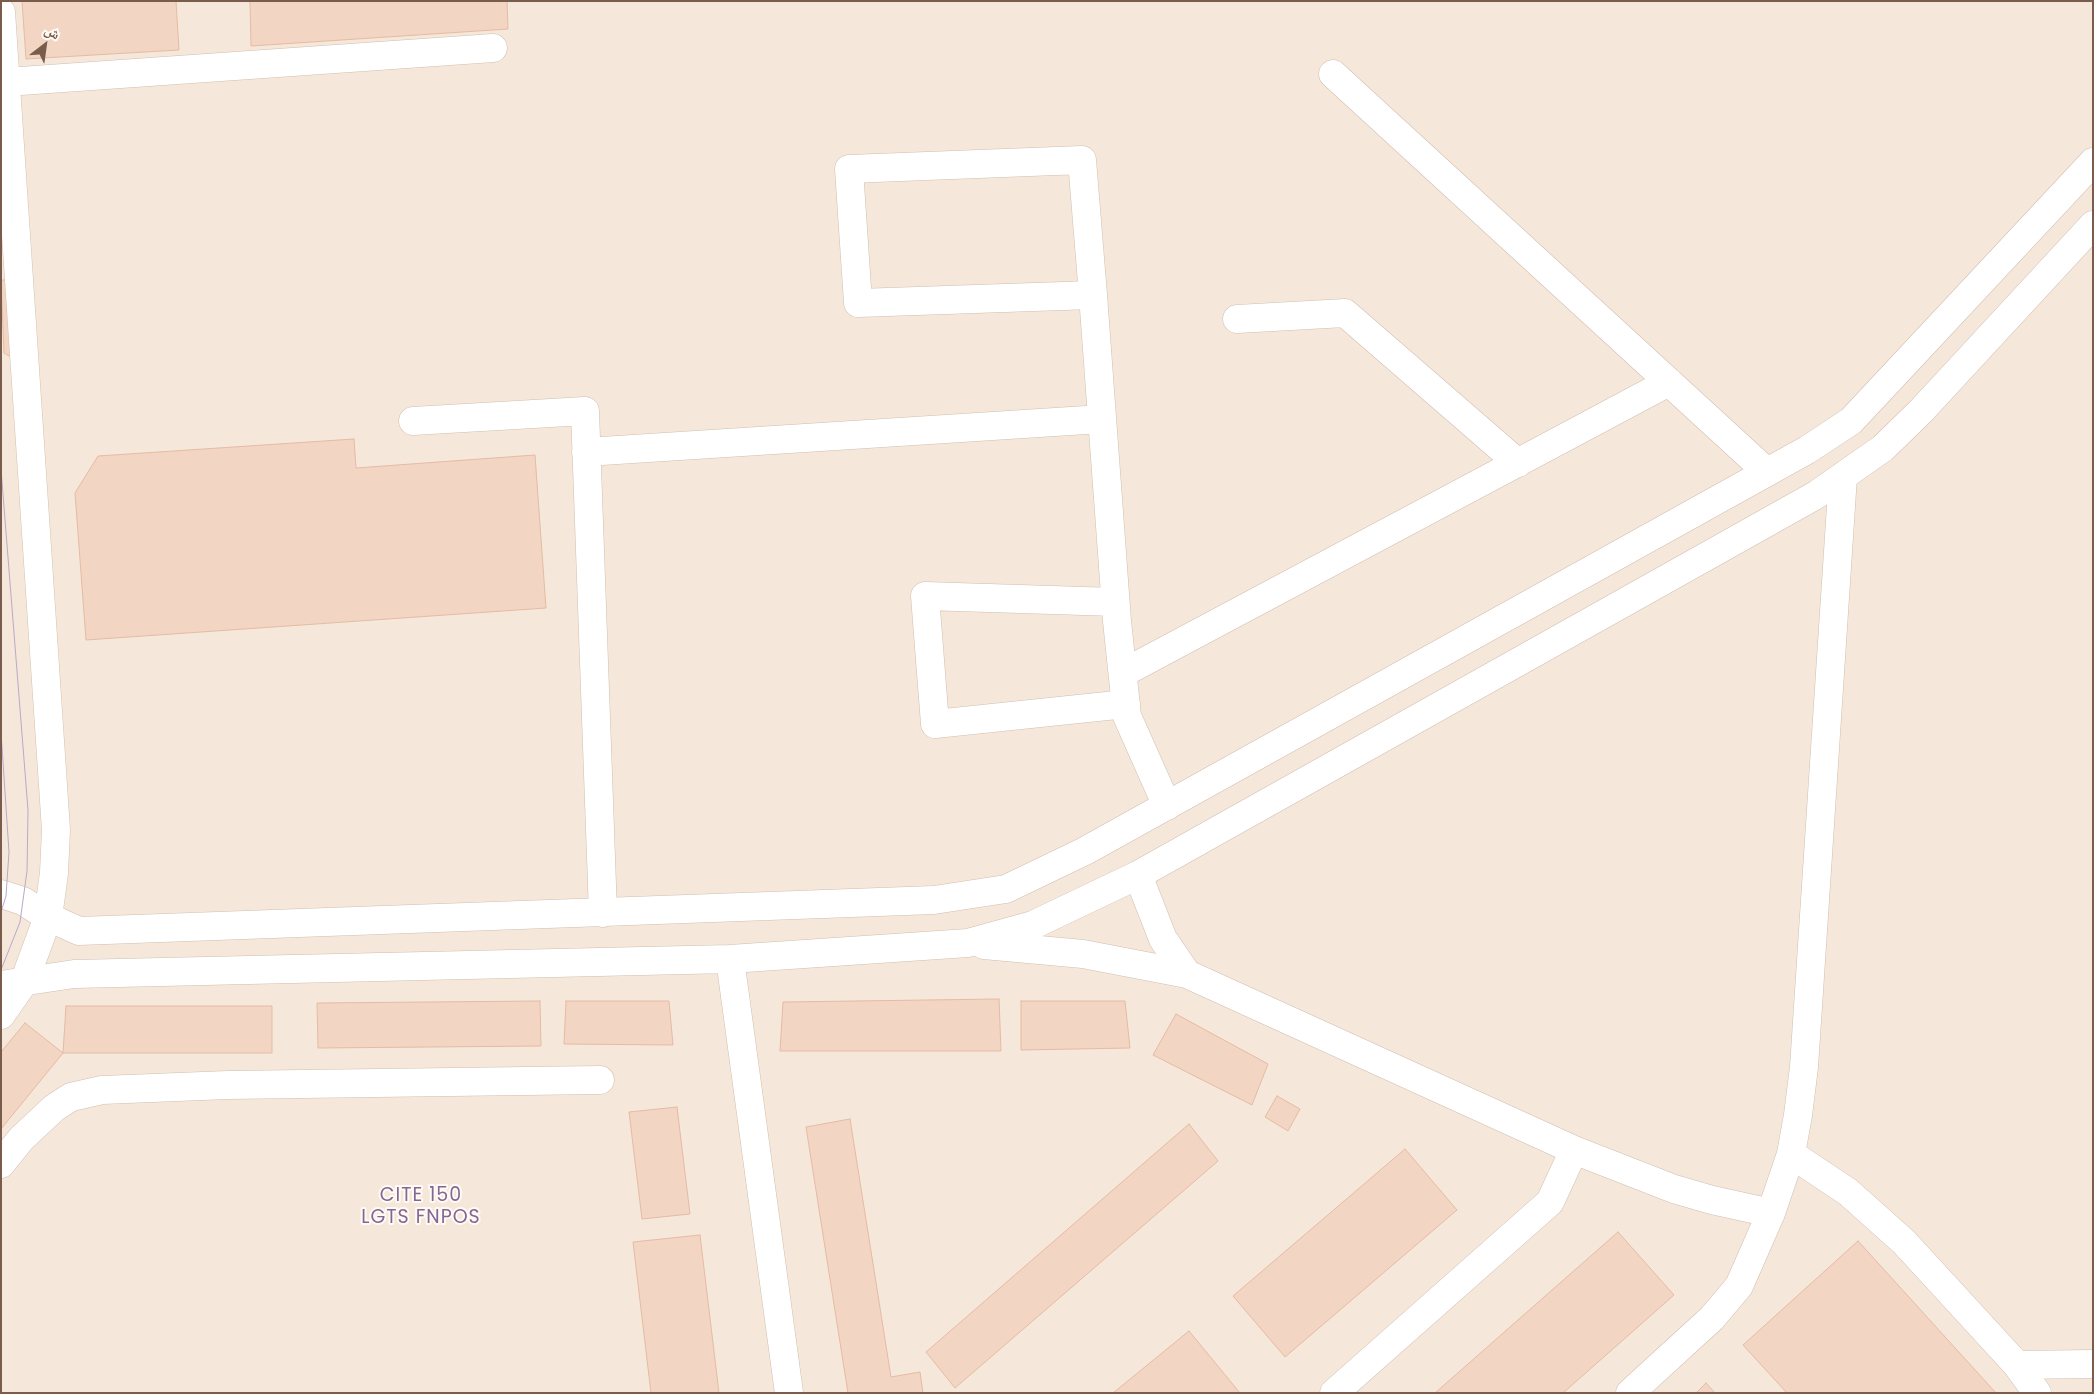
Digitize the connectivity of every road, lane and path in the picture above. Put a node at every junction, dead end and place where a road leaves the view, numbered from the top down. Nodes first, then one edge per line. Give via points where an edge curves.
1 (1, 12) edge
2 (494, 48) dead end
3 (1333, 74) dead end
4 (6, 82) junction
5 (2093, 162) edge
6 (2093, 225) edge
7 (1093, 295) junction
8 (1237, 319) dead end
9 (1669, 382) junction
10 (1102, 419) junction
11 (413, 421) dead end
12 (586, 452) junction
13 (1518, 463) junction
14 (1767, 472) junction
15 (1843, 476) junction
16 (1115, 602) junction
17 (1123, 674) junction
18 (1126, 704) junction
19 (1167, 806) junction
20 (1138, 875) junction
21 (1, 894) edge
22 (603, 913) junction
23 (48, 916) junction
24 (968, 943) junction
25 (730, 959) junction
26 (1187, 974) junction
27 (13, 984) edge
28 (1, 1015) edge
29 (600, 1080) dead end
30 (1574, 1150) junction
31 (1791, 1154) junction
32 (1, 1164) edge
33 (1771, 1213) junction
34 (2093, 1364) edge
35 (2017, 1365) junction
36 (789, 1393) edge
37 (1334, 1393) edge
38 (1630, 1393) edge
39 (2037, 1393) edge

1 - 4 street
2 - 4 street
3 - 9 street
4 - 23 street via 56,830
5 - 14 street via 1852,420
6 - 15 street via 1921,411 1883,448
7 - 7 street via 1082,160 848,169 858,303
7 - 10 street
8 - 13 street via 1345,313
9 - 13 street
9 - 14 street
10 - 12 street
10 - 16 street
11 - 12 street via 584,412
12 - 22 street
13 - 17 street
14 - 19 street
15 - 20 street via 1816,495
15 - 31 street via 1804,1067
16 - 17 street
16 - 18 street via 925,596 935,724
17 - 18 street
18 - 19 street via 1128,716
19 - 22 street via 1085,852 1006,889 934,900
20 - 24 street via 1033,925
20 - 26 street via 1163,939
21 - 23 street
22 - 23 street via 79,931
23 - 27 street
24 - 25 street
24 - 26 street via 1083,954
25 - 27 street via 74,974
25 - 36 street
26 - 30 street
27 - 28 street
29 - 32 street via 102,1090 71,1097 54,1108 21,1139
30 - 33 street via 1674,1189
30 - 37 street via 1550,1202
31 - 33 street
31 - 35 street via 1848,1192 1904,1242
33 - 38 street via 1739,1286 1712,1318
34 - 35 street
35 - 39 street

